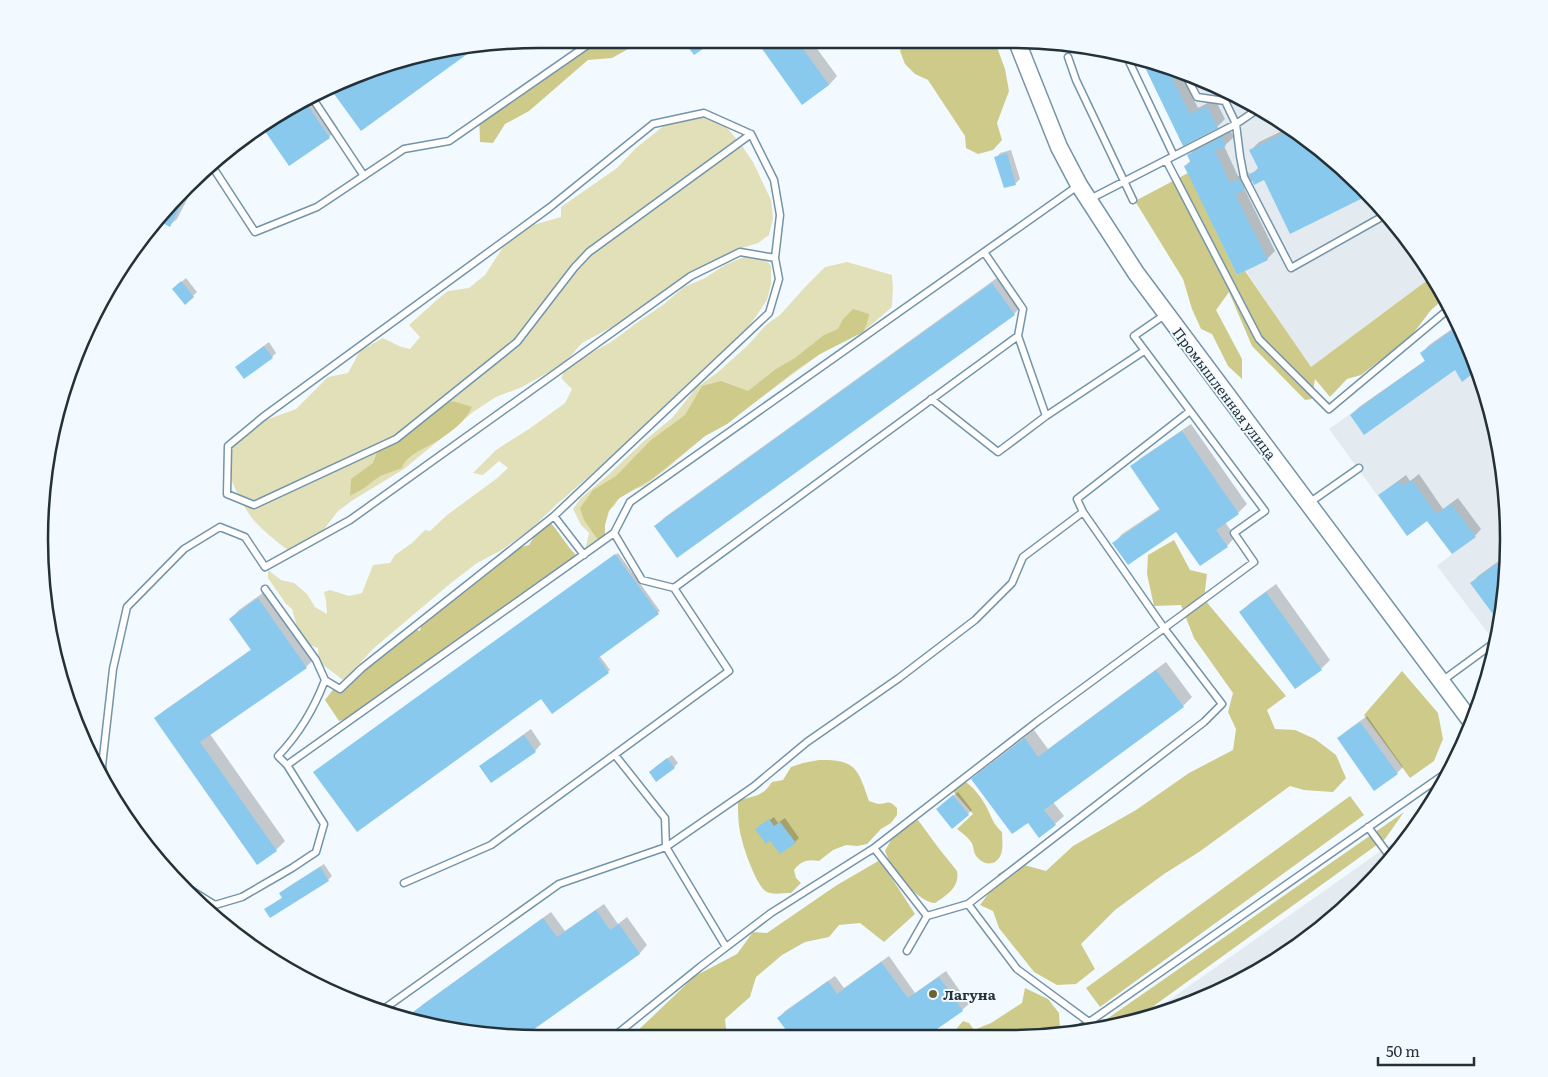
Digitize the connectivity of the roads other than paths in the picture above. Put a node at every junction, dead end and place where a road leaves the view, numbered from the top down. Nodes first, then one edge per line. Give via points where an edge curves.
1 (584, 47) edge
2 (1019, 48) edge
3 (1068, 57) dead end
4 (1129, 62) edge
5 (1189, 82) edge
6 (315, 101) edge
7 (1253, 112) edge
8 (1236, 124) junction
9 (751, 134) junction
10 (1174, 156) junction
11 (1166, 160) junction
12 (214, 170) edge
13 (364, 176) junction
14 (1124, 182) junction
15 (1080, 185) junction
16 (1089, 200) junction
17 (1133, 200) dead end
18 (1381, 217) edge
19 (984, 252) junction
20 (775, 258) junction
21 (1445, 312) edge
22 (1166, 314) junction
23 (1018, 336) junction
24 (1144, 351) junction
25 (931, 400) junction
26 (1190, 411) junction
27 (1046, 416) junction
28 (1359, 468) dead end
29 (1308, 504) junction
30 (1083, 512) junction
31 (554, 516) junction
32 (614, 533) junction
33 (584, 554) junction
34 (674, 588) junction
35 (265, 589) dead end
36 (1164, 628) junction
37 (1488, 647) edge
38 (325, 680) junction
39 (1441, 682) junction
40 (1467, 716) edge
41 (615, 755) junction
42 (102, 764) edge
43 (287, 765) junction
44 (1438, 779) edge
45 (1368, 827) junction
46 (666, 847) junction
47 (870, 851) junction
48 (1387, 852) edge
49 (404, 883) dead end
50 (205, 899) edge
51 (968, 904) junction
52 (927, 916) junction
53 (726, 947) junction
54 (907, 951) dead end
55 (388, 1005) edge
56 (1089, 1022) joint
57 (622, 1030) edge

1 - 13 lane via 449,141 404,149
2 - 15 street, Промышленная улица via 1059,147
3 - 14 lane
4 - 10 lane
5 - 8 lane via 1196,97 1225,101
6 - 13 lane
7 - 8 lane
8 - 10 lane
8 - 18 lane via 1244,177 1291,268
9 - 9 lane via 589,252 516,342 396,439 254,505 227,494 228,446 549,208 653,124 704,112
9 - 20 lane via 774,180 780,215
10 - 11 lane
11 - 14 lane
11 - 21 lane via 1259,338 1329,409
12 - 13 lane via 255,232 317,207
14 - 16 lane
14 - 17 lane
15 - 16 street, Промышленная улица
15 - 19 lane
16 - 22 street, Промышленная улица
19 - 23 lane via 1023,309
19 - 32 lane via 630,502
20 - 31 lane via 779,279 770,313
20 - 42 lane via 740,252 691,276 350,520 265,567 245,537 220,527 184,549 127,607 113,669
22 - 24 lane via 1134,336
22 - 29 street, Промышленная улица
23 - 25 lane
23 - 27 lane
24 - 26 lane
24 - 27 lane
25 - 27 lane via 998,452
25 - 34 lane
26 - 30 lane via 1077,499
26 - 36 lane via 1265,511 1234,533 1254,562
28 - 29 lane
29 - 39 street, Промышленная улица
30 - 36 lane
30 - 46 lane via 1023,557 1012,583 975,620 807,742 753,787
31 - 33 lane
31 - 38 lane via 362,668 340,690
32 - 33 lane
32 - 34 lane via 642,580
33 - 43 lane
34 - 41 lane via 729,671
35 - 38 lane via 316,660
36 - 47 lane
36 - 51 lane via 1222,704 1204,722
37 - 39 lane
38 - 43 lane via 311,713 278,756
39 - 40 street, Промышленная улица
41 - 46 lane via 665,818
41 - 49 lane via 491,845
43 - 50 lane via 324,824 316,852 242,897 215,905
44 - 45 lane
45 - 48 lane
45 - 56 lane
46 - 53 lane
46 - 55 lane via 559,884
47 - 52 lane via 874,848
47 - 53 lane via 771,913
51 - 52 lane
51 - 56 lane via 1017,968
52 - 54 lane
53 - 57 lane

